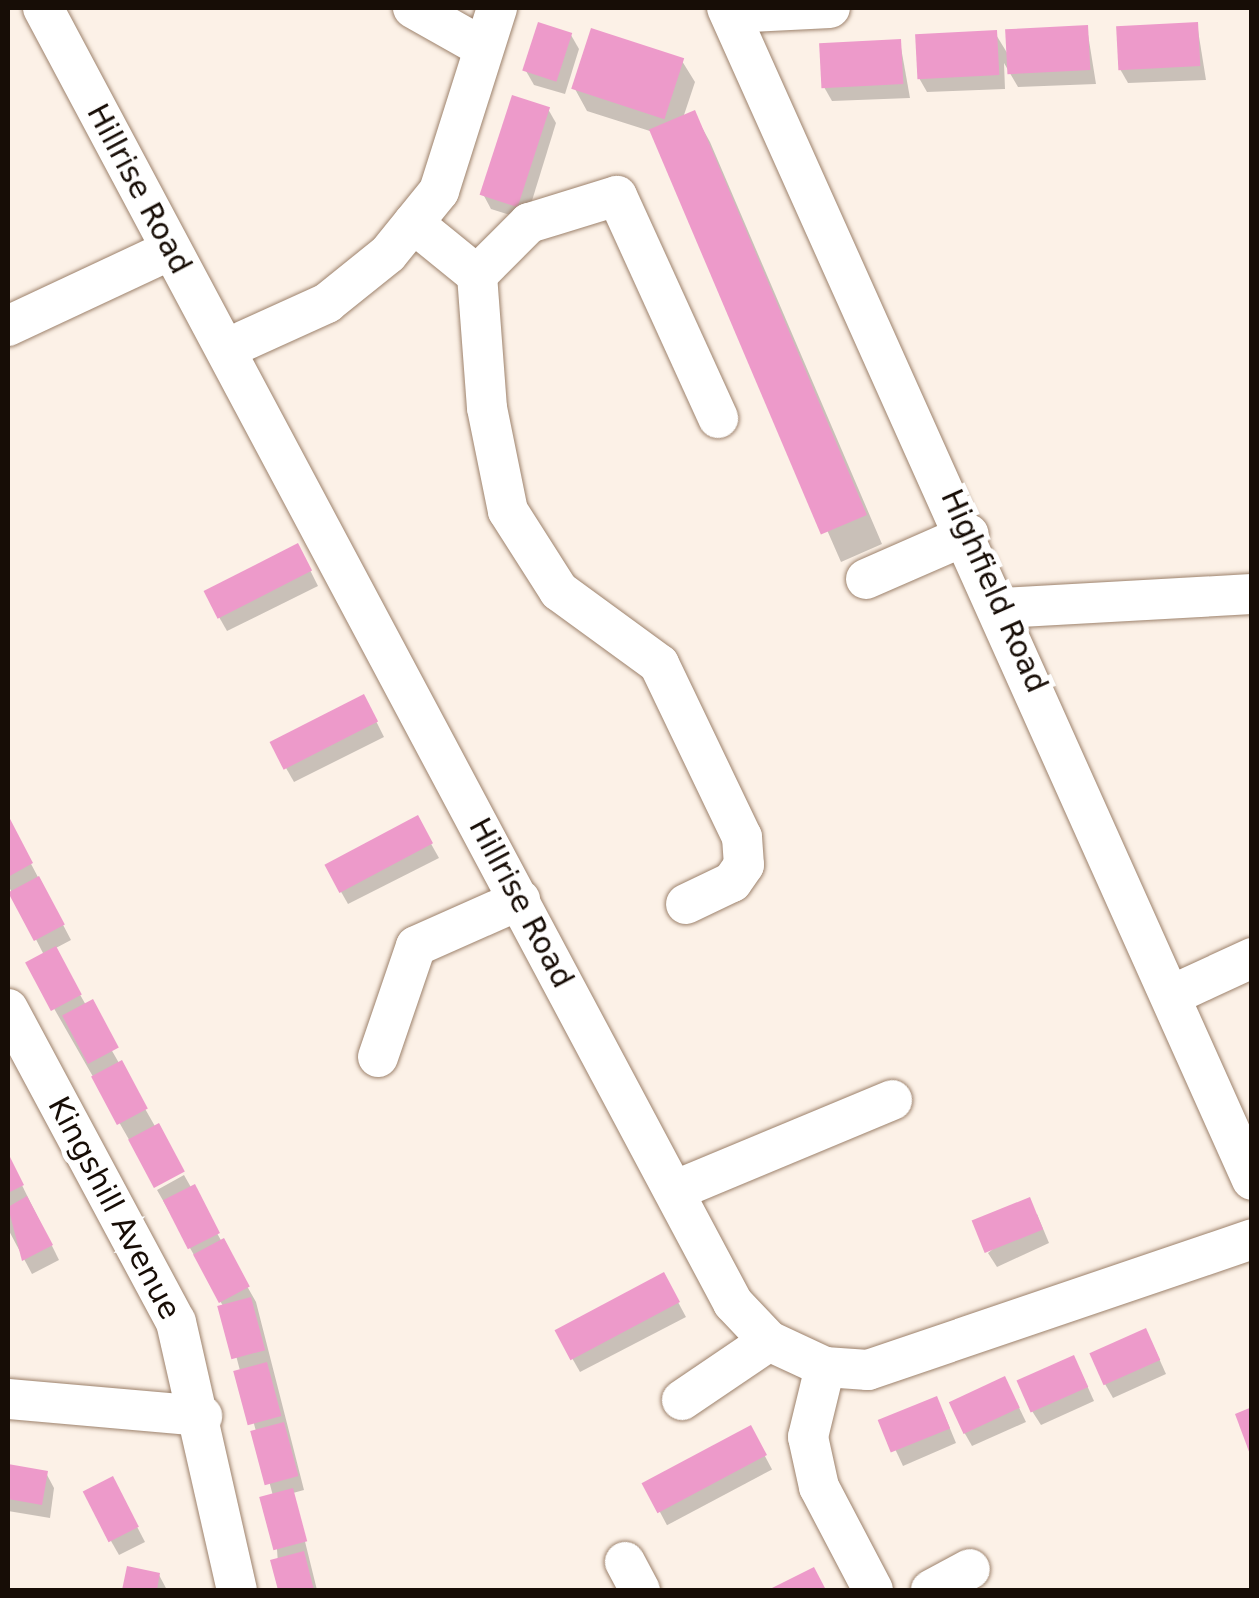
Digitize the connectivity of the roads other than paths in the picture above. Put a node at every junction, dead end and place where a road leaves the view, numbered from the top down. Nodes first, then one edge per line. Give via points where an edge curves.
1 (44, 8) edge
2 (414, 8) edge
3 (496, 8) edge
4 (830, 8) edge
5 (729, 10) edge
6 (482, 47) junction
7 (412, 223) junction
8 (170, 250) junction
9 (477, 276) junction
10 (8, 326) edge
11 (228, 348) junction
12 (718, 418) dead end
13 (970, 534) junction
14 (866, 579) dead end
15 (1252, 594) edge
16 (1002, 608) junction
17 (520, 900) junction
18 (686, 904) dead end
19 (1252, 958) edge
20 (1172, 996) junction
21 (8, 1009) edge
22 (378, 1058) dead end
23 (892, 1100) dead end
24 (1251, 1176) edge
25 (676, 1190) junction
26 (1252, 1239) edge
27 (769, 1341) junction
28 (825, 1367) junction
29 (8, 1399) edge
30 (682, 1400) dead end
31 (202, 1416) junction
32 (970, 1569) dead end
33 (237, 1590) edge
34 (873, 1590) edge
35 (931, 1590) edge

1 - 8 street, Hillrise Road
2 - 6 street
3 - 6 street
4 - 5 street
5 - 13 street, Highfield Road
6 - 7 street via 439,191
7 - 9 street
7 - 11 street via 327,303
8 - 10 street
8 - 11 street, Hillrise Road
9 - 12 street via 529,223 617,196
9 - 18 street via 486,408 508,511 559,591 659,664 742,837 744,865 732,882
11 - 17 street, Hillrise Road
13 - 14 street
13 - 16 street, Highfield Road
15 - 16 street
16 - 20 street, Highfield Road
17 - 22 street via 416,946
17 - 25 street, Hillrise Road
19 - 20 street
20 - 24 street, Highfield Road
21 - 31 street, Kingshill Avenue via 176,1322
23 - 25 street
25 - 27 street, Hillrise Road via 733,1303
26 - 28 street, Hillrise Road via 868,1370
27 - 28 street, Hillrise Road
27 - 30 street
28 - 34 street via 808,1437 818,1486
29 - 31 street
31 - 33 street, Kingshill Avenue
32 - 35 street

